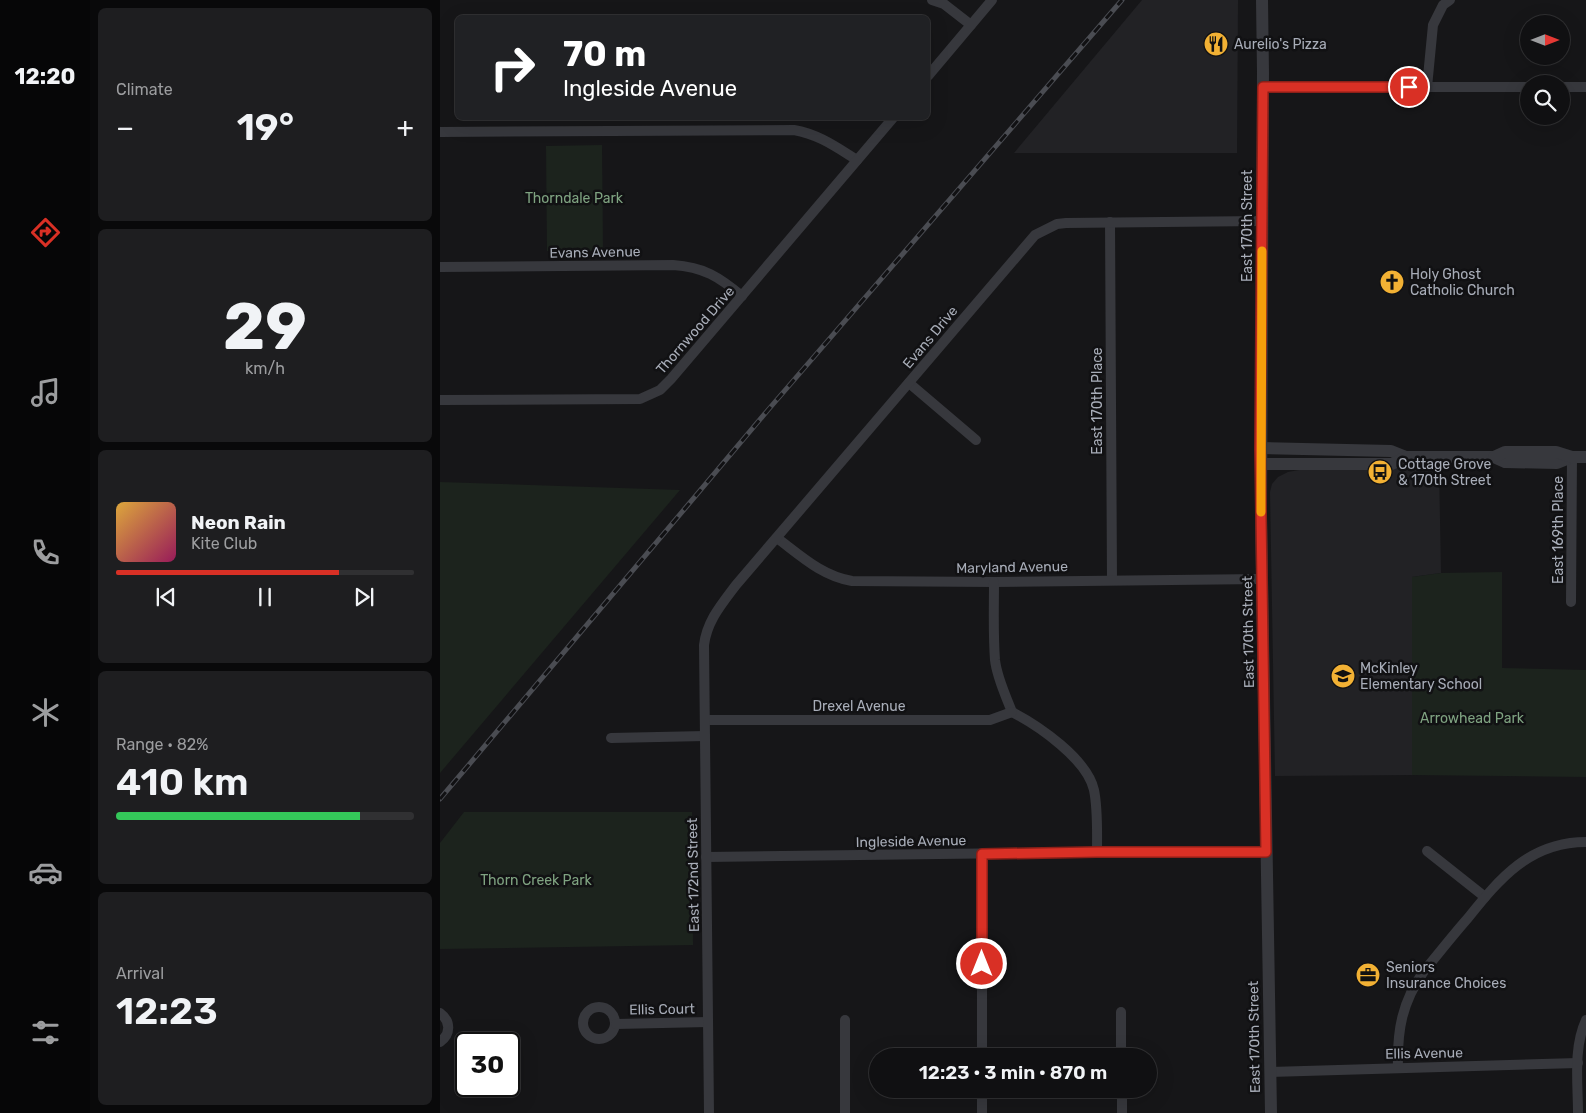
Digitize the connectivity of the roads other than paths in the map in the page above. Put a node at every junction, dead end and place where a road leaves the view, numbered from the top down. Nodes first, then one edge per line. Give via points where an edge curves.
1 (932, 0) edge
2 (992, 0) edge
3 (1262, 0) edge
4 (1450, 0) edge
5 (971, 25) junction
6 (930, 74) edge
7 (1263, 87) junction
8 (1520, 87) edge
9 (1570, 87) edge
10 (1586, 87) edge
11 (1428, 88) junction
12 (891, 120) edge
13 (440, 132) edge
14 (857, 160) junction
15 (1262, 221) junction
16 (1110, 222) junction
17 (440, 267) edge
18 (742, 296) junction
19 (909, 383) junction
20 (440, 400) edge
21 (976, 440) dead end
22 (1260, 448) junction
23 (1406, 457) junction
24 (1572, 457) junction
25 (1586, 457) edge
26 (1261, 464) junction
27 (777, 538) junction
28 (1262, 579) junction
29 (1112, 580) junction
30 (994, 582) junction
31 (1571, 602) dead end
32 (705, 637) joint
33 (1012, 712) junction
34 (705, 720) junction
35 (705, 736) junction
36 (611, 738) dead end
37 (1586, 842) edge
38 (1427, 851) dead end
39 (1097, 852) junction
40 (1266, 852) junction
41 (982, 854) junction
42 (706, 857) junction
43 (1485, 897) junction
44 (1121, 1012) dead end
45 (440, 1013) edge
46 (845, 1020) dead end
47 (1586, 1020) edge
48 (708, 1022) junction
49 (616, 1024) dead end
50 (440, 1042) edge
51 (982, 1048) edge
52 (1121, 1048) edge
53 (1578, 1063) junction
54 (1398, 1068) junction
55 (1270, 1072) junction
56 (982, 1098) edge
57 (1122, 1098) edge
58 (1581, 1110) edge
59 (709, 1113) edge
60 (845, 1113) edge
61 (982, 1113) edge
62 (1122, 1113) edge
63 (1271, 1113) edge

1 - 5 street via 944,4
2 - 5 street
3 - 7 street, East 170th Street
4 - 11 street via 1443,5 1432,25
5 - 6 street
7 - 11 street
7 - 15 street, East 170th Street
8 - 11 street
9 - 10 street
12 - 14 street, Thornwood Drive
13 - 14 street via 794,130 824,139
14 - 18 street, Thornwood Drive
15 - 16 street, Evans Drive
15 - 22 street, East 170th Street
16 - 19 street, Evans Drive via 1057,224 1035,234
16 - 29 street, East 170th Place
17 - 18 street, Evans Avenue via 673,264 712,274
18 - 20 street, Thornwood Drive via 671,379 646,397
19 - 21 street
19 - 27 street, Evans Drive
22 - 23 street via 1391,451
22 - 26 street, East 170th Street
23 - 24 street via 1494,457 1505,462 1557,463
23 - 26 street via 1392,464
24 - 25 street
24 - 31 street, East 169th Place
26 - 28 street, East 170th Street
27 - 30 street, Maryland Avenue via 820,571 840,579
27 - 32 street, Evans Drive via 722,604
28 - 29 street, Maryland Avenue
28 - 40 street, East 170th Street
29 - 30 street, Maryland Avenue
30 - 33 street via 995,661
32 - 34 street, East 172nd Street
33 - 34 street, Drexel Avenue via 990,720
33 - 39 street via 1048,735 1086,772 1095,798
34 - 35 street, East 172nd Street
35 - 36 street
35 - 42 street, East 172nd Street
37 - 43 street via 1565,844 1532,856 1509,871
38 - 43 street
39 - 40 street, Ingleside Avenue
39 - 41 street, Ingleside Avenue
40 - 55 street, East 170th Street
41 - 42 street, Ingleside Avenue
41 - 51 street
42 - 48 street, East 172nd Street
43 - 54 street via 1416,982 1399,1029
44 - 52 street
45 - 50 street via 446,1018 449,1028
46 - 60 street
47 - 53 street
48 - 49 street, Ellis Court
48 - 59 street, East 172nd Street
53 - 54 street, Ellis Avenue
53 - 58 street
54 - 55 street, Ellis Avenue
55 - 63 street, East 170th Street
56 - 61 street
57 - 62 street

